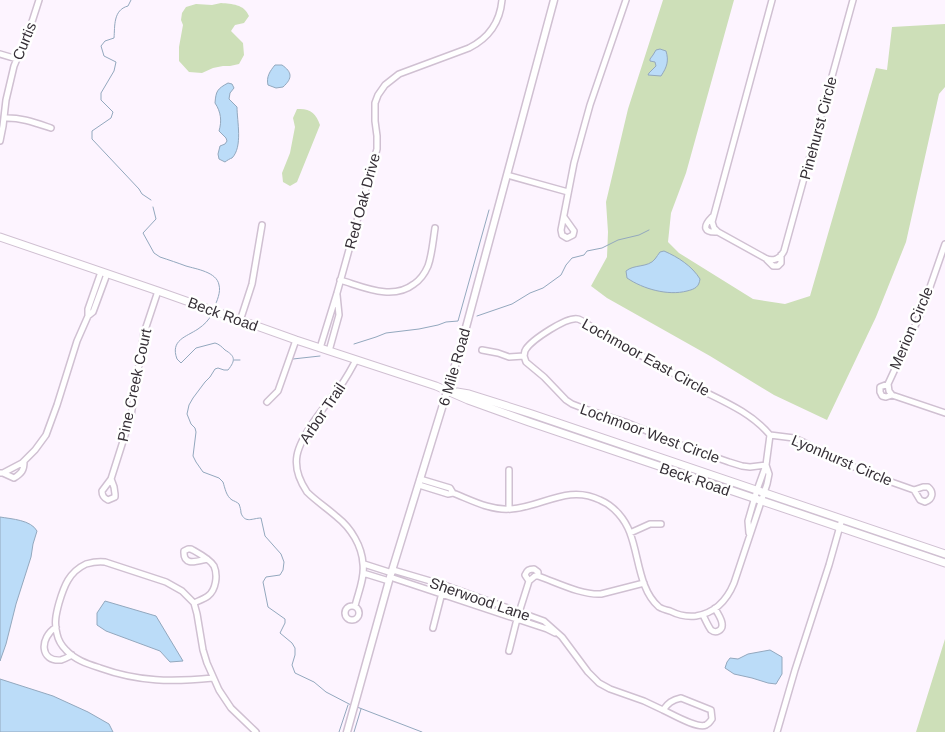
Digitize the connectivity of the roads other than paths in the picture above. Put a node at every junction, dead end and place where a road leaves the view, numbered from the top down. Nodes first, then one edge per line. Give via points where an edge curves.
1 (39, 0) edge
2 (502, 0) edge
3 (554, 0) edge
4 (626, 0) edge
5 (772, 0) edge
6 (853, 0) edge
7 (0, 54) edge
8 (17, 59) junction
9 (4, 118) junction
10 (51, 128) dead end
11 (0, 141) edge
12 (507, 175) junction
13 (568, 192) junction
14 (564, 217) dead end
15 (262, 225) dead end
16 (435, 228) dead end
17 (0, 238) edge
18 (945, 244) edge
19 (104, 273) junction
20 (340, 280) junction
21 (158, 291) junction
22 (337, 293) junction
23 (240, 321) junction
24 (296, 340) junction
25 (320, 348) junction
26 (329, 350) junction
27 (482, 350) dead end
28 (524, 356) junction
29 (356, 360) junction
30 (888, 384) junction
31 (447, 390) junction
32 (892, 394) junction
33 (267, 402) dead end
34 (945, 413) edge
35 (770, 434) junction
36 (24, 462) junction
37 (766, 465) junction
38 (509, 470) dead end
39 (2, 473) edge
40 (111, 480) dead end
41 (420, 482) junction
42 (914, 490) dead end
43 (760, 491) junction
44 (758, 500) junction
45 (509, 509) junction
46 (842, 519) junction
47 (661, 524) dead end
48 (839, 528) junction
49 (630, 533) junction
50 (945, 554) edge
51 (207, 559) dead end
52 (364, 564) junction
53 (945, 564) edge
54 (363, 573) junction
55 (391, 575) junction
56 (644, 583) junction
57 (444, 585) junction
58 (441, 593) junction
59 (194, 604) junction
60 (355, 606) dead end
61 (715, 608) junction
62 (519, 612) junction
63 (703, 615) junction
64 (516, 619) junction
65 (56, 627) junction
66 (433, 628) dead end
67 (562, 637) junction
68 (509, 651) dead end
69 (72, 655) junction
70 (214, 678) junction
71 (663, 710) junction
72 (256, 732) edge
73 (347, 732) edge
74 (777, 732) edge

1 - 8 street, Curtis
2 - 20 street, Red Oak Drive via 496,22 480,41 470,48 395,76 380,90 374,111 377,149
3 - 12 street, 6 Mile Road
4 - 13 street via 590,105
5 - 6 street, Pinehurst Circle via 713,217 713,226 718,232 772,260 782,255
7 - 8 street
8 - 9 street, Curtis via 7,92
9 - 10 street
9 - 11 street, Curtis
12 - 13 street
12 - 31 street, 6 Mile Road
13 - 14 street
15 - 23 street via 252,284
16 - 20 street via 429,264 412,286 384,292
17 - 19 main road, Beck Road
18 - 30 street, Merion Circle via 921,312
19 - 21 main road, Beck Road
19 - 36 street via 93,312 76,341 46,435
20 - 22 street, Red Oak Drive
21 - 23 main road, Beck Road
21 - 40 street, Pine Creek Court via 144,333 130,416
22 - 25 street, Red Oak Drive
22 - 26 street, Red Oak Drive via 339,315
23 - 24 main road, Beck Road
24 - 25 main road, Beck Road
24 - 33 street via 278,391
25 - 26 main road, Beck Road
26 - 29 main road, Beck Road
27 - 28 street via 509,357
28 - 35 street, Lochmoor East Circle via 533,342 564,321 578,318 611,341 725,401
28 - 37 street, Lochmoor West Circle via 526,362 572,404 729,462 750,467
29 - 31 main road, Beck Road
29 - 52 street, Arbor Trail via 302,440 297,466 307,492 348,528 358,544
30 - 32 street, Merion Circle
30 - 32 street, Merion Circle via 880,387 880,392 886,397
31 - 41 street, 6 Mile Road
31 - 43 main road, Beck Road via 532,414
31 - 44 main road, Beck Road via 529,422
32 - 34 street, Merion Circle
35 - 37 street
35 - 42 street, Lyonhurst Circle via 794,438 836,461
36 - 39 street
36 - 39 street via 21,474 14,478
37 - 43 street
38 - 45 street
41 - 45 street via 450,488 453,493 490,507
41 - 55 street, 6 Mile Road
43 - 44 street
43 - 46 main road, Beck Road
44 - 48 main road, Beck Road
44 - 61 street via 734,583
45 - 49 street via 562,495 582,495 601,500 620,514
46 - 48 street
46 - 50 main road, Beck Road
47 - 49 street via 650,524
48 - 53 main road, Beck Road
48 - 74 street
49 - 56 street
51 - 59 street via 214,567 215,585 207,597
52 - 54 street, Arbor Trail
52 - 55 street
54 - 55 street
54 - 60 street, Arbor Trail
55 - 57 street, Sherwood Lane
55 - 58 street, Sherwood Lane
55 - 73 street, 6 Mile Road
56 - 62 street via 594,594 535,576 529,581
56 - 63 street via 660,607 677,615
57 - 58 street
57 - 62 street, Sherwood Lane
58 - 64 street, Sherwood Lane
58 - 66 street
59 - 65 street via 182,590 166,582 98,561 80,567 68,579 55,617
59 - 70 street via 203,650
61 - 63 street
61 - 63 street via 723,625 718,631 712,630
62 - 64 street
62 - 67 street, Sherwood Lane via 544,621
64 - 67 street, Sherwood Lane
64 - 68 street
65 - 69 street via 61,643
65 - 69 street via 44,642 47,656 60,660
67 - 71 street, Sherwood Lane via 599,683
69 - 70 street via 103,670 143,679 184,681
70 - 72 street via 231,708
71 - 71 street, Sherwood Lane via 697,725 705,725 712,719 709,708 681,698

